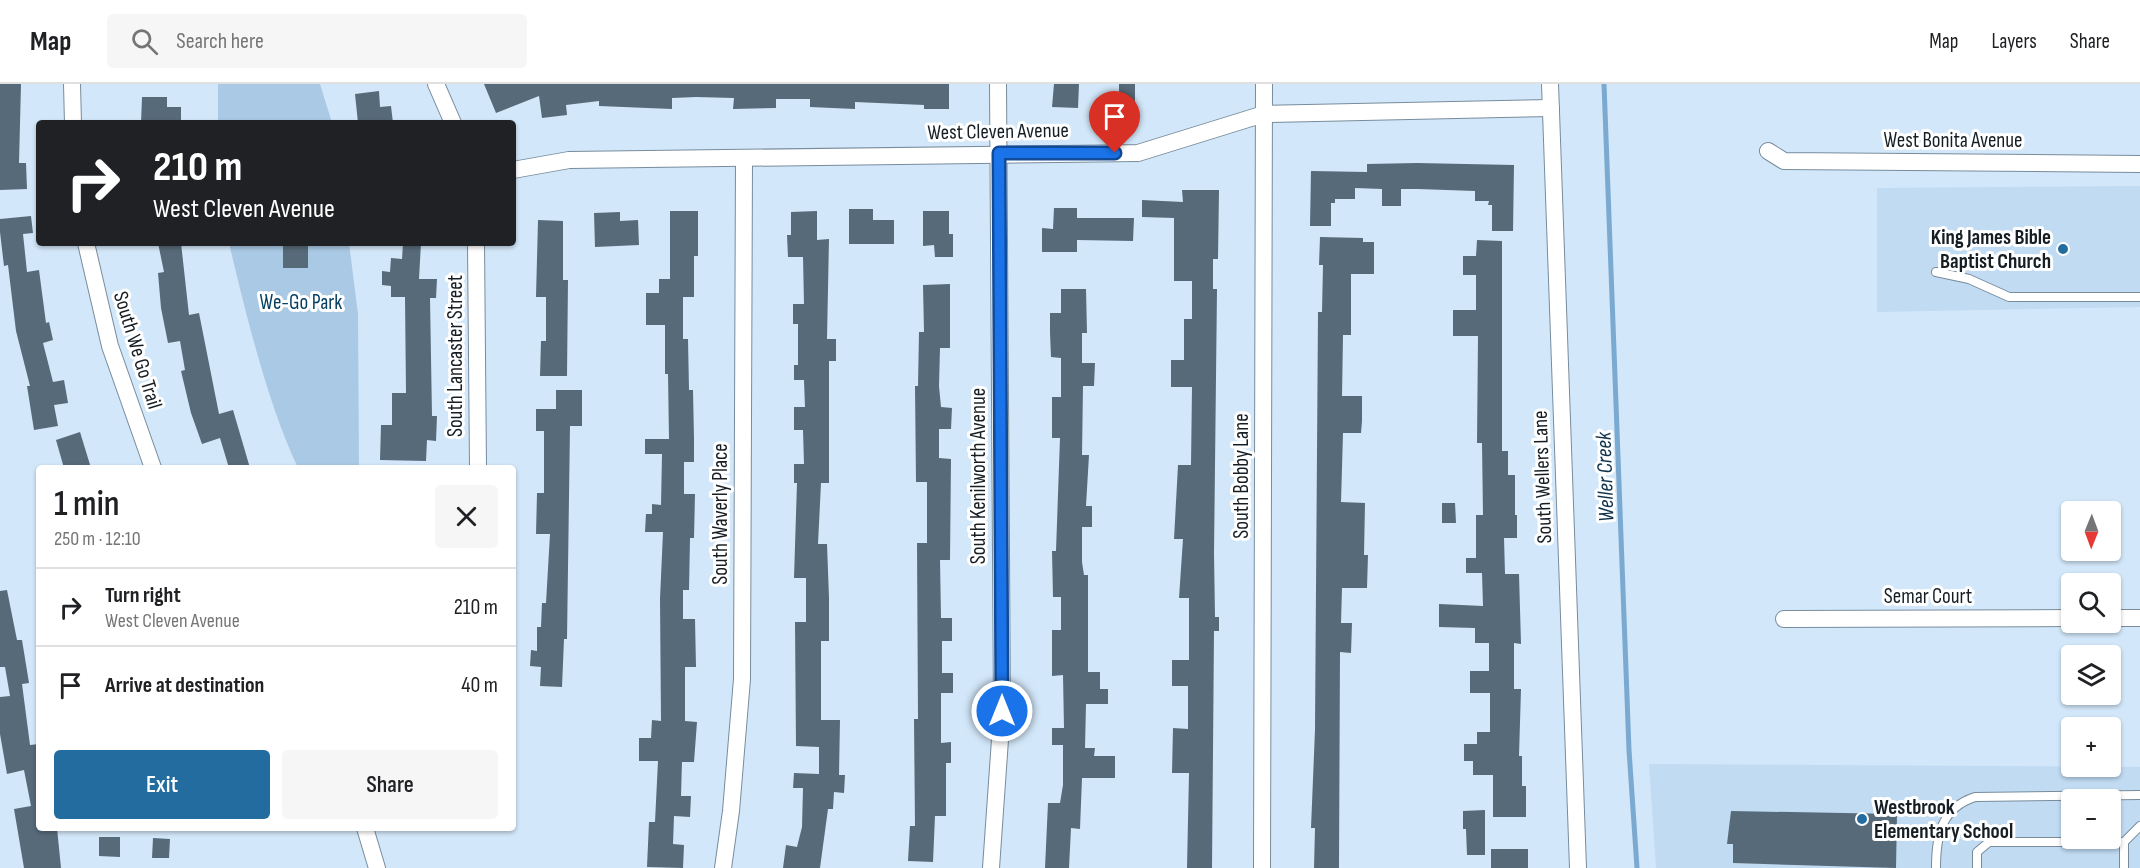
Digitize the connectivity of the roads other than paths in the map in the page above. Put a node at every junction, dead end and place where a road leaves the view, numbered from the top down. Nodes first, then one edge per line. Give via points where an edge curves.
1 (72, 84) edge
2 (436, 84) edge
3 (998, 84) edge
4 (1264, 84) edge
5 (1550, 84) edge
6 (1551, 108) junction
7 (1264, 114) junction
8 (73, 120) edge
9 (452, 120) edge
10 (1768, 151) dead end
11 (999, 153) junction
12 (744, 160) junction
13 (2140, 164) edge
14 (516, 169) edge
15 (87, 246) edge
16 (476, 246) edge
17 (1936, 272) dead end
18 (2140, 297) edge
19 (152, 465) edge
20 (478, 465) edge
21 (2061, 618) edge
22 (2121, 618) edge
23 (2140, 618) edge
24 (1784, 619) dead end
25 (2140, 795) edge
26 (2140, 826) edge
27 (367, 831) edge
28 (2124, 842) junction
29 (377, 868) edge
30 (723, 868) edge
31 (991, 868) edge
32 (1262, 868) edge
33 (1578, 868) edge
34 (1936, 868) edge
35 (1977, 868) edge
36 (2124, 868) edge

1 - 8 street
2 - 9 street
3 - 11 street, South Kenilworth Avenue
4 - 7 street, South Bobby Lane
5 - 6 street, South Wellers Lane
6 - 7 street, West Cleven Avenue
6 - 33 street, South Wellers Lane
7 - 11 street, West Cleven Avenue via 1138,153
7 - 32 street, South Bobby Lane
10 - 13 street, West Bonita Avenue via 1784,161
11 - 12 street, West Cleven Avenue
11 - 31 street, South Kenilworth Avenue via 1002,711
12 - 14 street, West Cleven Avenue via 569,160
12 - 30 street, South Waverly Place via 742,679 732,811
15 - 19 street, South We Go Trail via 110,346
16 - 20 street, South Lancaster Street
17 - 18 lane via 1969,279 2008,297
21 - 24 street, Semar Court
22 - 23 street
25 - 34 lane via 1965,800 1944,817 1938,835
26 - 28 lane
27 - 29 street
28 - 35 lane via 1989,842 1977,852
28 - 36 lane

